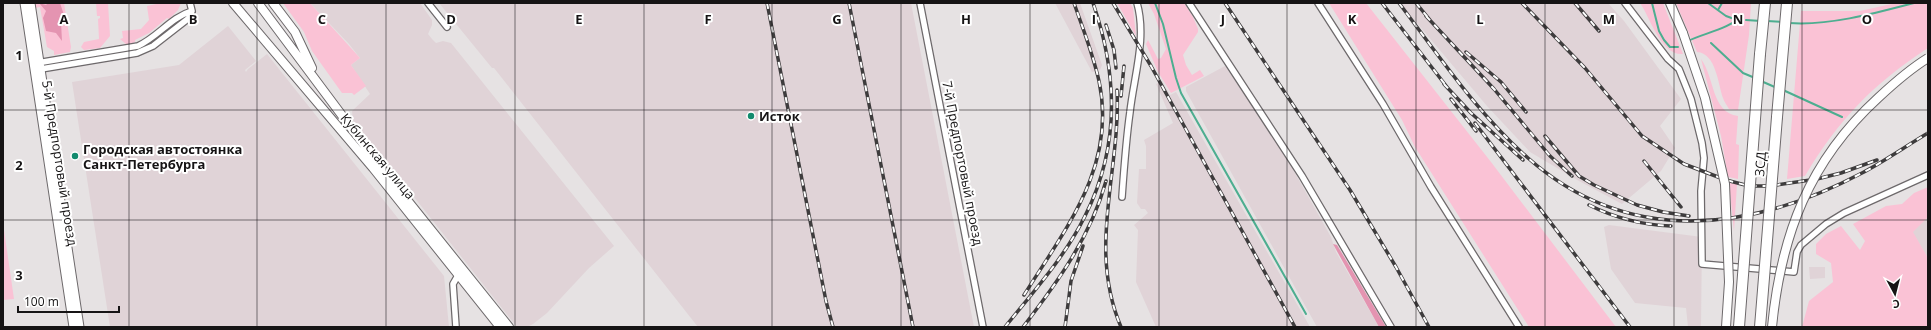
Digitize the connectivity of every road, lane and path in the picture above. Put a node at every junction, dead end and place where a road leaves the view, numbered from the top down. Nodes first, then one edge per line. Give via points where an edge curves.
1 (24, 3) edge
2 (31, 3) edge
3 (190, 3) edge
4 (233, 3) edge
5 (258, 3) edge
6 (273, 3) edge
7 (428, 3) edge
8 (920, 3) edge
9 (1137, 3) edge
10 (1189, 3) edge
11 (1318, 3) edge
12 (1624, 3) edge
13 (1670, 3) edge
14 (1765, 3) edge
15 (1787, 3) edge
16 (447, 27) dead end
17 (1928, 58) edge
18 (40, 65) junction
19 (321, 85) junction
20 (1928, 175) edge
21 (1122, 197) dead end
22 (461, 272) junction
23 (73, 327) edge
24 (80, 327) edge
25 (456, 327) edge
26 (500, 327) edge
27 (509, 327) edge
28 (983, 327) edge
29 (1391, 327) edge
30 (1519, 327) edge
31 (1726, 327) edge
32 (1739, 327) edge
33 (1760, 327) edge
34 (1772, 327) edge

1 - 23 street, 5-й Предпортовый проезд
2 - 18 street, 5-й Предпортовый проезд
3 - 18 street via 192,11 188,18 147,50 129,55
4 - 22 main road, Кубинская улица
5 - 19 main road, Кубинская улица
6 - 19 main road via 295,32
7 - 16 street
8 - 28 street, 7-й Предпортовый проезд
9 - 21 street via 1142,32 1130,111
10 - 29 street via 1302,176
11 - 30 street
12 - 20 street via 1668,59 1680,68 1697,121 1704,158 1701,191 1702,264 1794,272 1797,252 1801,245 1826,224 1844,213
13 - 31 main road, bridge via 1705,98 1725,184 1729,282
14 - 32 highway, ЗСД, bridge
15 - 33 highway, ЗСД, bridge
17 - 34 main road, bridge via 1892,85 1858,116 1833,146 1814,175 1787,245
18 - 24 street, 5-й Предпортовый проезд
19 - 22 main road, Кубинская улица
22 - 25 street via 453,284
22 - 26 main road, Кубинская улица
22 - 27 main road, Кубинская улица

